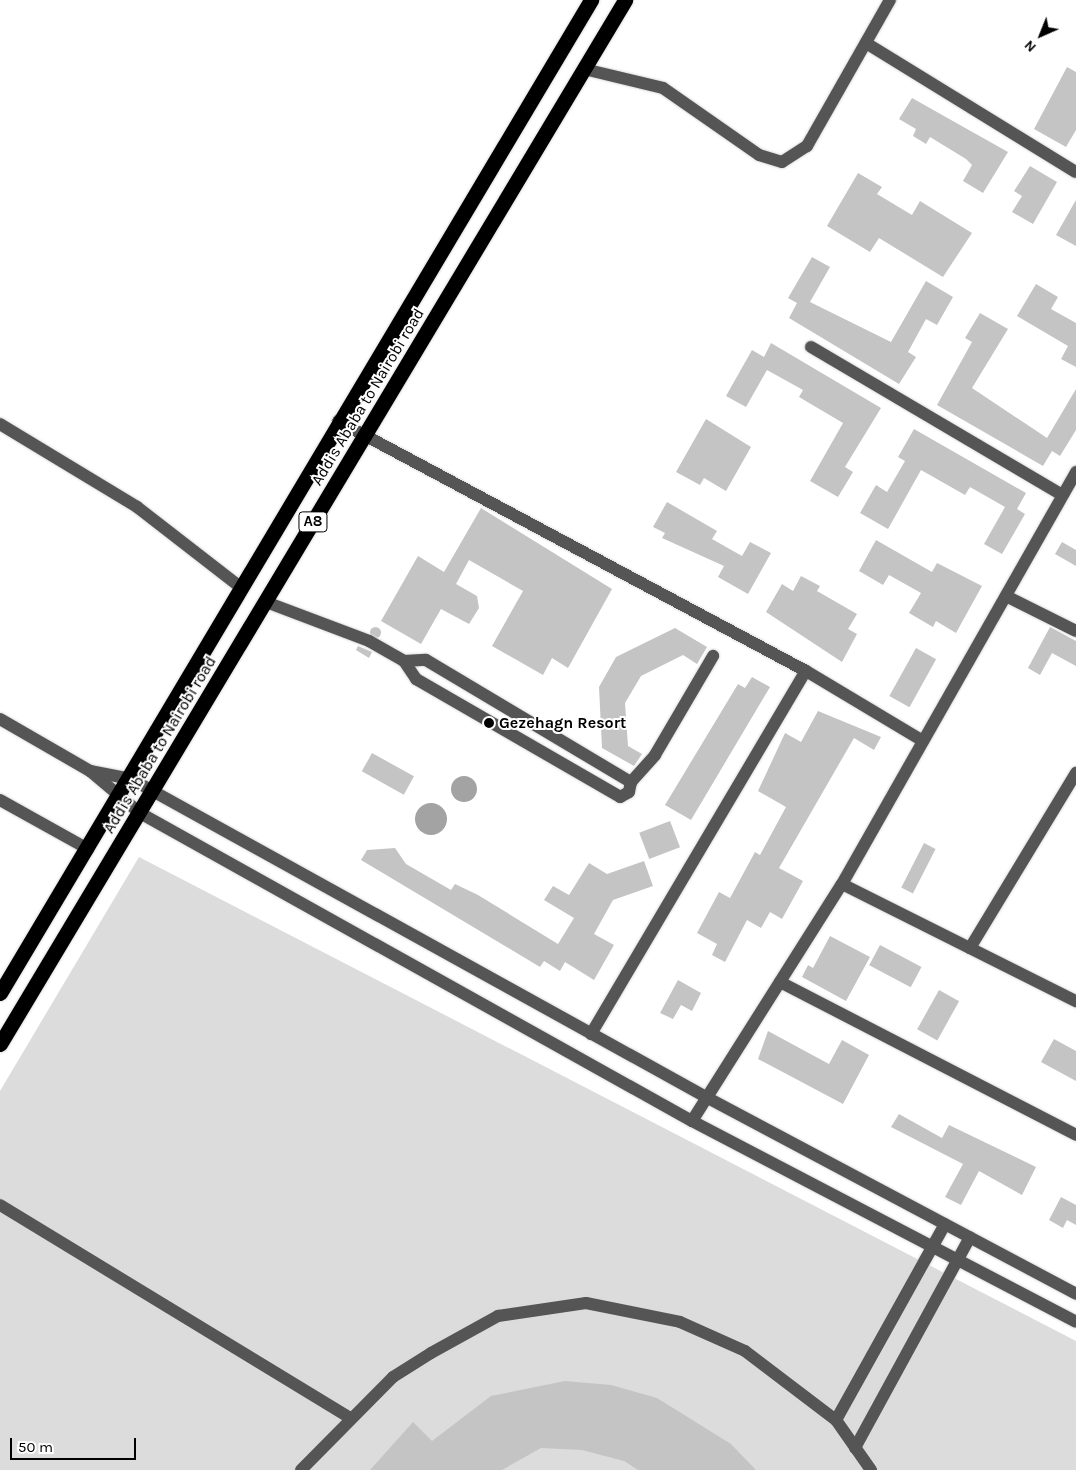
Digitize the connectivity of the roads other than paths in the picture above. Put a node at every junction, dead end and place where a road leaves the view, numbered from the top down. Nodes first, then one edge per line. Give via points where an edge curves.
1 (591, 0) edge
2 (625, 0) edge
3 (890, 0) edge
4 (866, 42) junction
5 (584, 69) junction
6 (1076, 172) edge
7 (812, 347) dead end
8 (338, 421) junction
9 (0, 424) edge
10 (365, 435) junction
11 (1076, 472) edge
12 (1062, 495) junction
13 (240, 587) junction
14 (1006, 596) junction
15 (266, 602) junction
16 (1076, 631) edge
17 (713, 656) dead end
18 (404, 661) junction
19 (806, 671) junction
20 (0, 719) edge
21 (924, 741) junction
22 (90, 771) junction
23 (1076, 773) edge
24 (131, 779) junction
25 (631, 782) junction
26 (153, 792) junction
27 (0, 800) edge
28 (119, 800) junction
29 (140, 813) junction
30 (88, 849) junction
31 (842, 884) junction
32 (970, 948) junction
33 (780, 982) junction
34 (0, 993) edge
35 (1076, 1001) edge
36 (591, 1034) junction
37 (0, 1044) edge
38 (706, 1097) junction
39 (692, 1121) junction
40 (1076, 1135) edge
41 (0, 1205) edge
42 (945, 1224) junction
43 (970, 1237) junction
44 (932, 1248) junction
45 (958, 1262) junction
46 (1076, 1294) edge
47 (1076, 1322) edge
48 (349, 1417) junction
49 (836, 1420) junction
50 (855, 1448) junction
51 (301, 1470) edge
52 (871, 1470) edge

1 - 8 highway, Addis Ababa to Nairobi road / A8
2 - 5 highway, Addis Ababa to Nairobi road / A8
3 - 4 street
4 - 5 street via 807,146 796,157 782,162 760,155 663,88
4 - 6 street
5 - 10 highway, Addis Ababa to Nairobi road / A8
7 - 12 street
8 - 10 street
8 - 13 highway, Addis Ababa to Nairobi road / A8
9 - 13 street via 137,507
10 - 15 highway, Addis Ababa to Nairobi road / A8
10 - 19 street
11 - 12 street
12 - 14 street
13 - 24 highway, Addis Ababa to Nairobi road / A8
14 - 16 street
14 - 21 street
15 - 18 street via 369,641
15 - 26 highway, Addis Ababa to Nairobi road / A8
17 - 25 street via 655,754
18 - 25 street via 426,660
18 - 25 street via 416,679 620,797 629,792
19 - 21 street
19 - 36 street
20 - 22 street
21 - 31 street
22 - 24 street
22 - 28 street
23 - 32 street
24 - 26 street
24 - 28 highway, Addis Ababa to Nairobi road / A8
26 - 29 highway, Addis Ababa to Nairobi road / A8
26 - 36 street
27 - 30 street
28 - 29 street
28 - 30 highway, Addis Ababa to Nairobi road / A8
29 - 37 highway, Addis Ababa to Nairobi road / A8
29 - 39 street
30 - 34 highway, Addis Ababa to Nairobi road / A8
31 - 32 street
31 - 33 street
32 - 35 street
33 - 38 street
33 - 40 street
36 - 38 street
38 - 39 street
38 - 42 street
39 - 44 street
41 - 48 street
42 - 43 street
42 - 44 street
43 - 45 street
43 - 46 street
44 - 45 street
44 - 49 street
45 - 47 street
45 - 50 street
48 - 49 street via 393,1377 498,1316 586,1303 680,1322 745,1351
48 - 51 street
49 - 50 street
50 - 52 street

